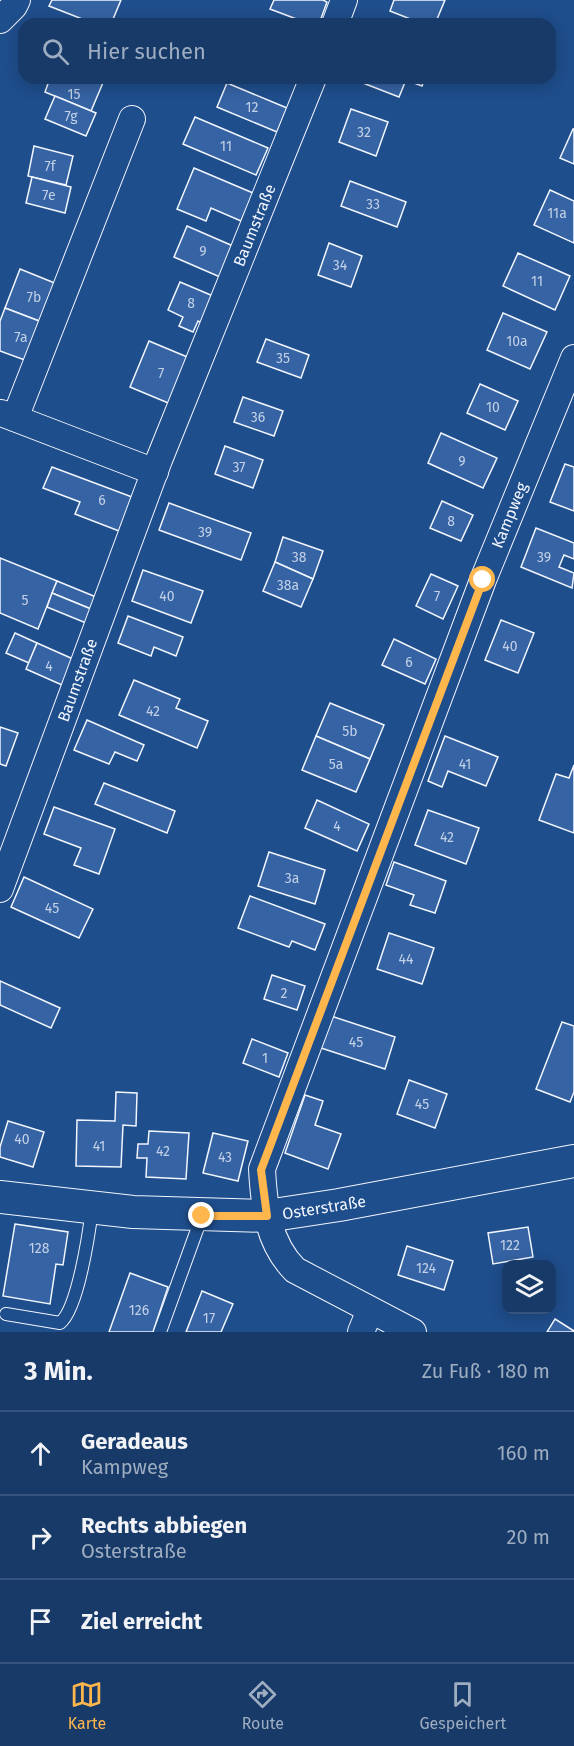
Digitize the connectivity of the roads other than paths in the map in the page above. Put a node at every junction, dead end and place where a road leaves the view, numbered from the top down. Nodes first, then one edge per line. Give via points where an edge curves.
1 (17, 0) edge
2 (344, 0) edge
3 (337, 18) edge
4 (0, 20) edge
5 (311, 84) edge
6 (132, 119) dead end
7 (574, 357) edge
8 (8, 415) edge
9 (155, 472) junction
10 (0, 889) edge
11 (574, 1161) edge
12 (0, 1197) edge
13 (93, 1208) junction
14 (202, 1216) junction
15 (267, 1216) junction
16 (6, 1314) dead end
17 (366, 1321) edge
18 (160, 1332) edge
19 (413, 1332) edge

1 - 4 street
2 - 3 street
5 - 9 street, Baumstraße
6 - 8 street
7 - 15 street, Kampweg via 483,580 261,1170
8 - 9 street
9 - 10 street, Baumstraße
11 - 15 street, Osterstraße
12 - 13 street, Osterstraße
13 - 14 street, Osterstraße
13 - 16 lane via 87,1248 64,1320 60,1323
14 - 15 street, Osterstraße
14 - 18 lane
15 - 17 street, Kampweg via 282,1257
17 - 19 street, Kampweg

